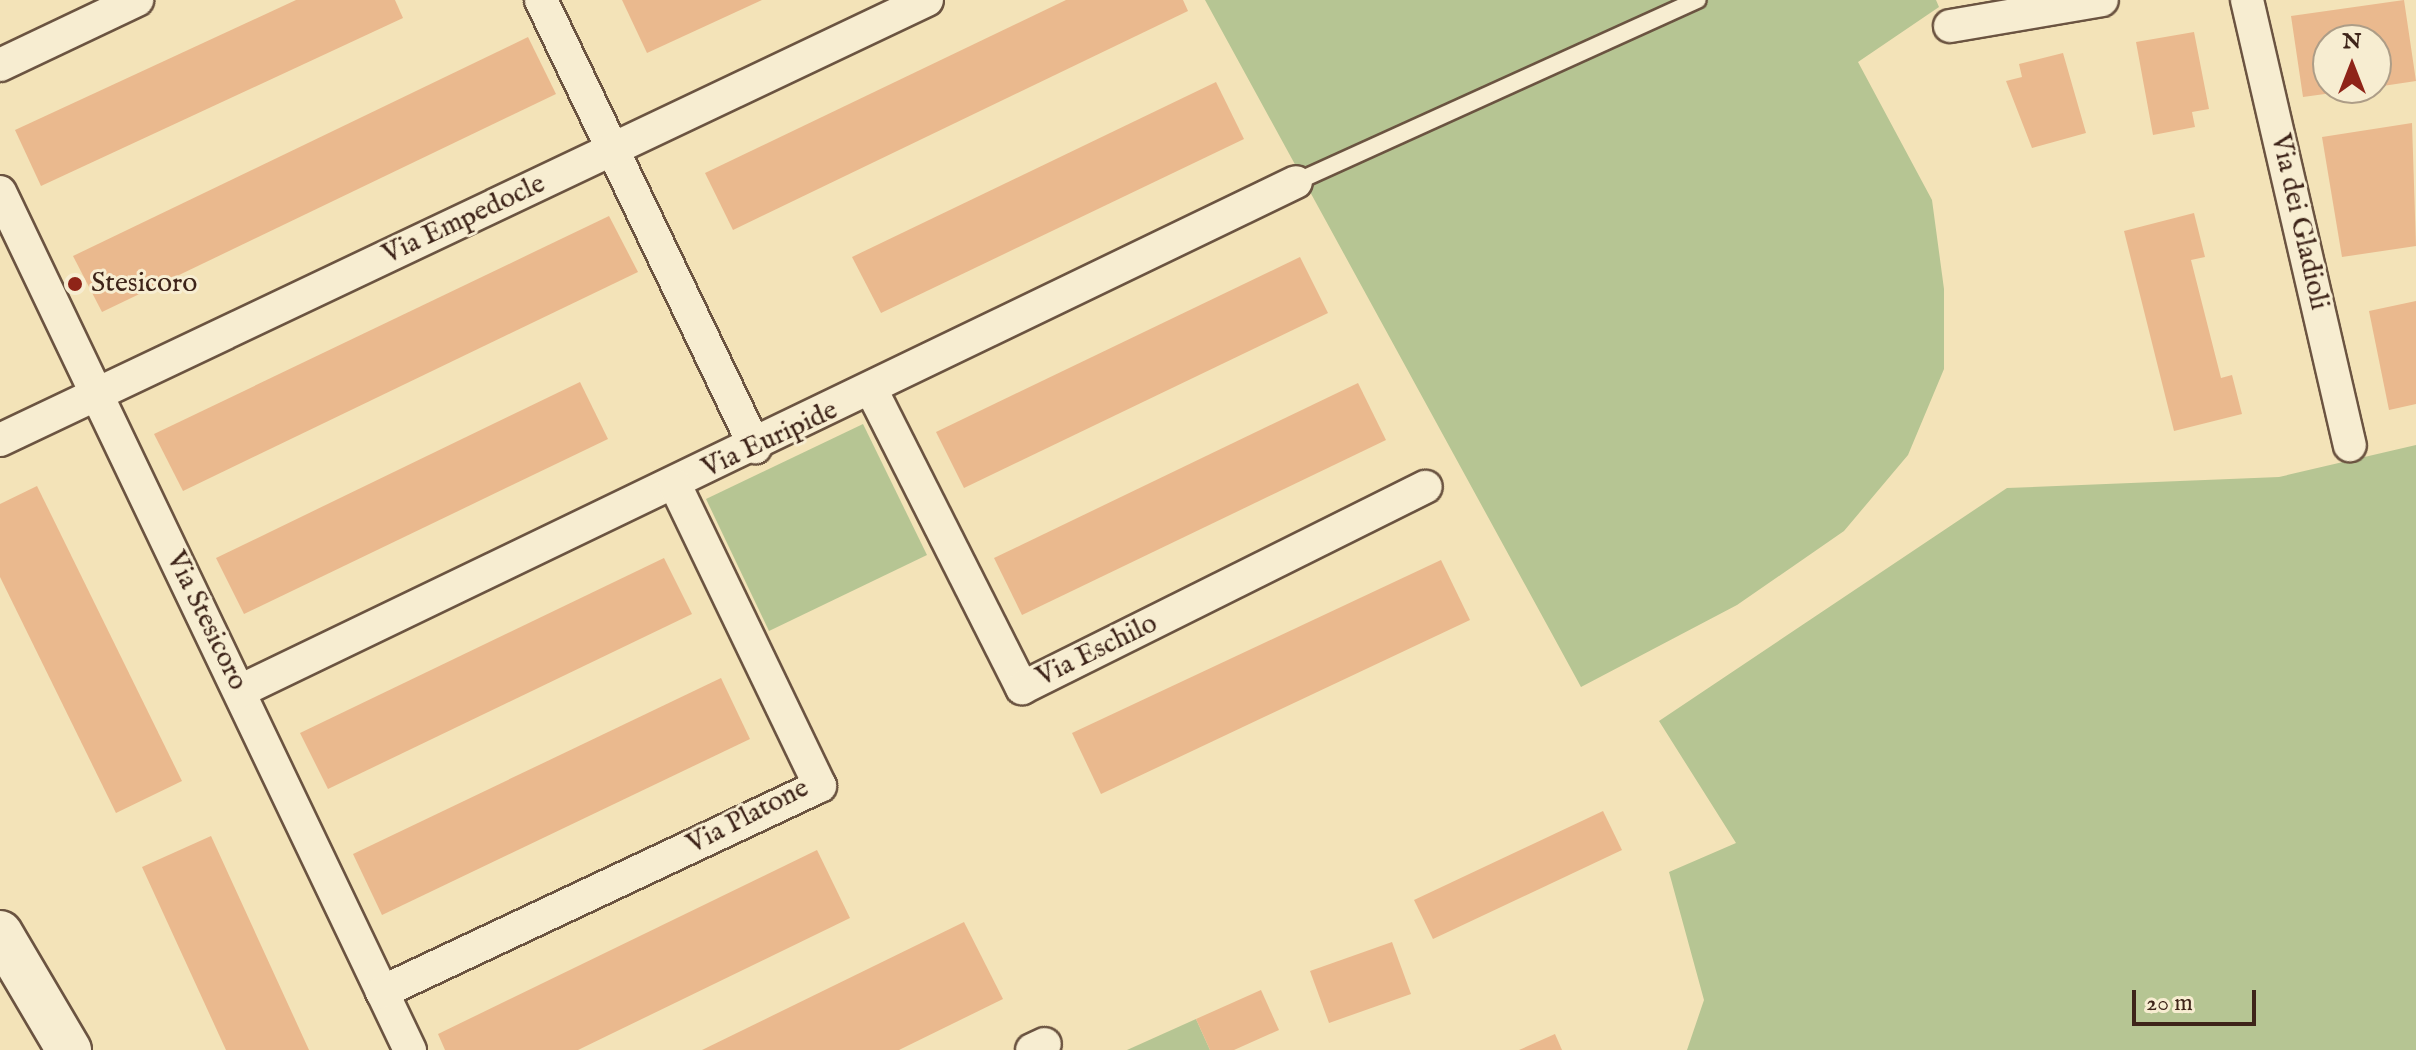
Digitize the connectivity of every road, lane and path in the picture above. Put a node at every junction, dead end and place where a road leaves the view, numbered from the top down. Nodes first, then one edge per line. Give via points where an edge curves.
1 (137, 0) edge
2 (541, 0) edge
3 (927, 0) edge
4 (1698, 0) edge
5 (2102, 0) edge
6 (2247, 0) edge
7 (1950, 26) dead end
8 (0, 65) edge
9 (613, 149) junction
10 (1296, 182) joint
11 (0, 192) edge
12 (872, 391) junction
13 (95, 395) junction
14 (0, 440) edge
15 (2350, 445) dead end
16 (755, 447) junction
17 (675, 485) junction
18 (1426, 487) dead end
19 (240, 691) junction
20 (0, 933) edge
21 (382, 992) junction
22 (69, 1050) edge
23 (410, 1050) edge

1 - 8 street
2 - 9 street
3 - 9 street, Via Empedocle
4 - 10 lane
5 - 7 street
6 - 15 street, Via dei Gladioli
9 - 13 street, Via Empedocle
9 - 16 street
10 - 12 street, Via Euripide
11 - 13 street, Via Stesicoro
12 - 16 street, Via Euripide
12 - 18 street, Via Eschilo via 1022,688
13 - 14 street, Via Empedocle
13 - 19 street, Via Stesicoro
16 - 17 street, Via Euripide
17 - 19 street, Via Euripide
17 - 21 street, Via Platone via 820,786
19 - 21 street, Via Stesicoro
20 - 22 street
21 - 23 street, Via Stesicoro

